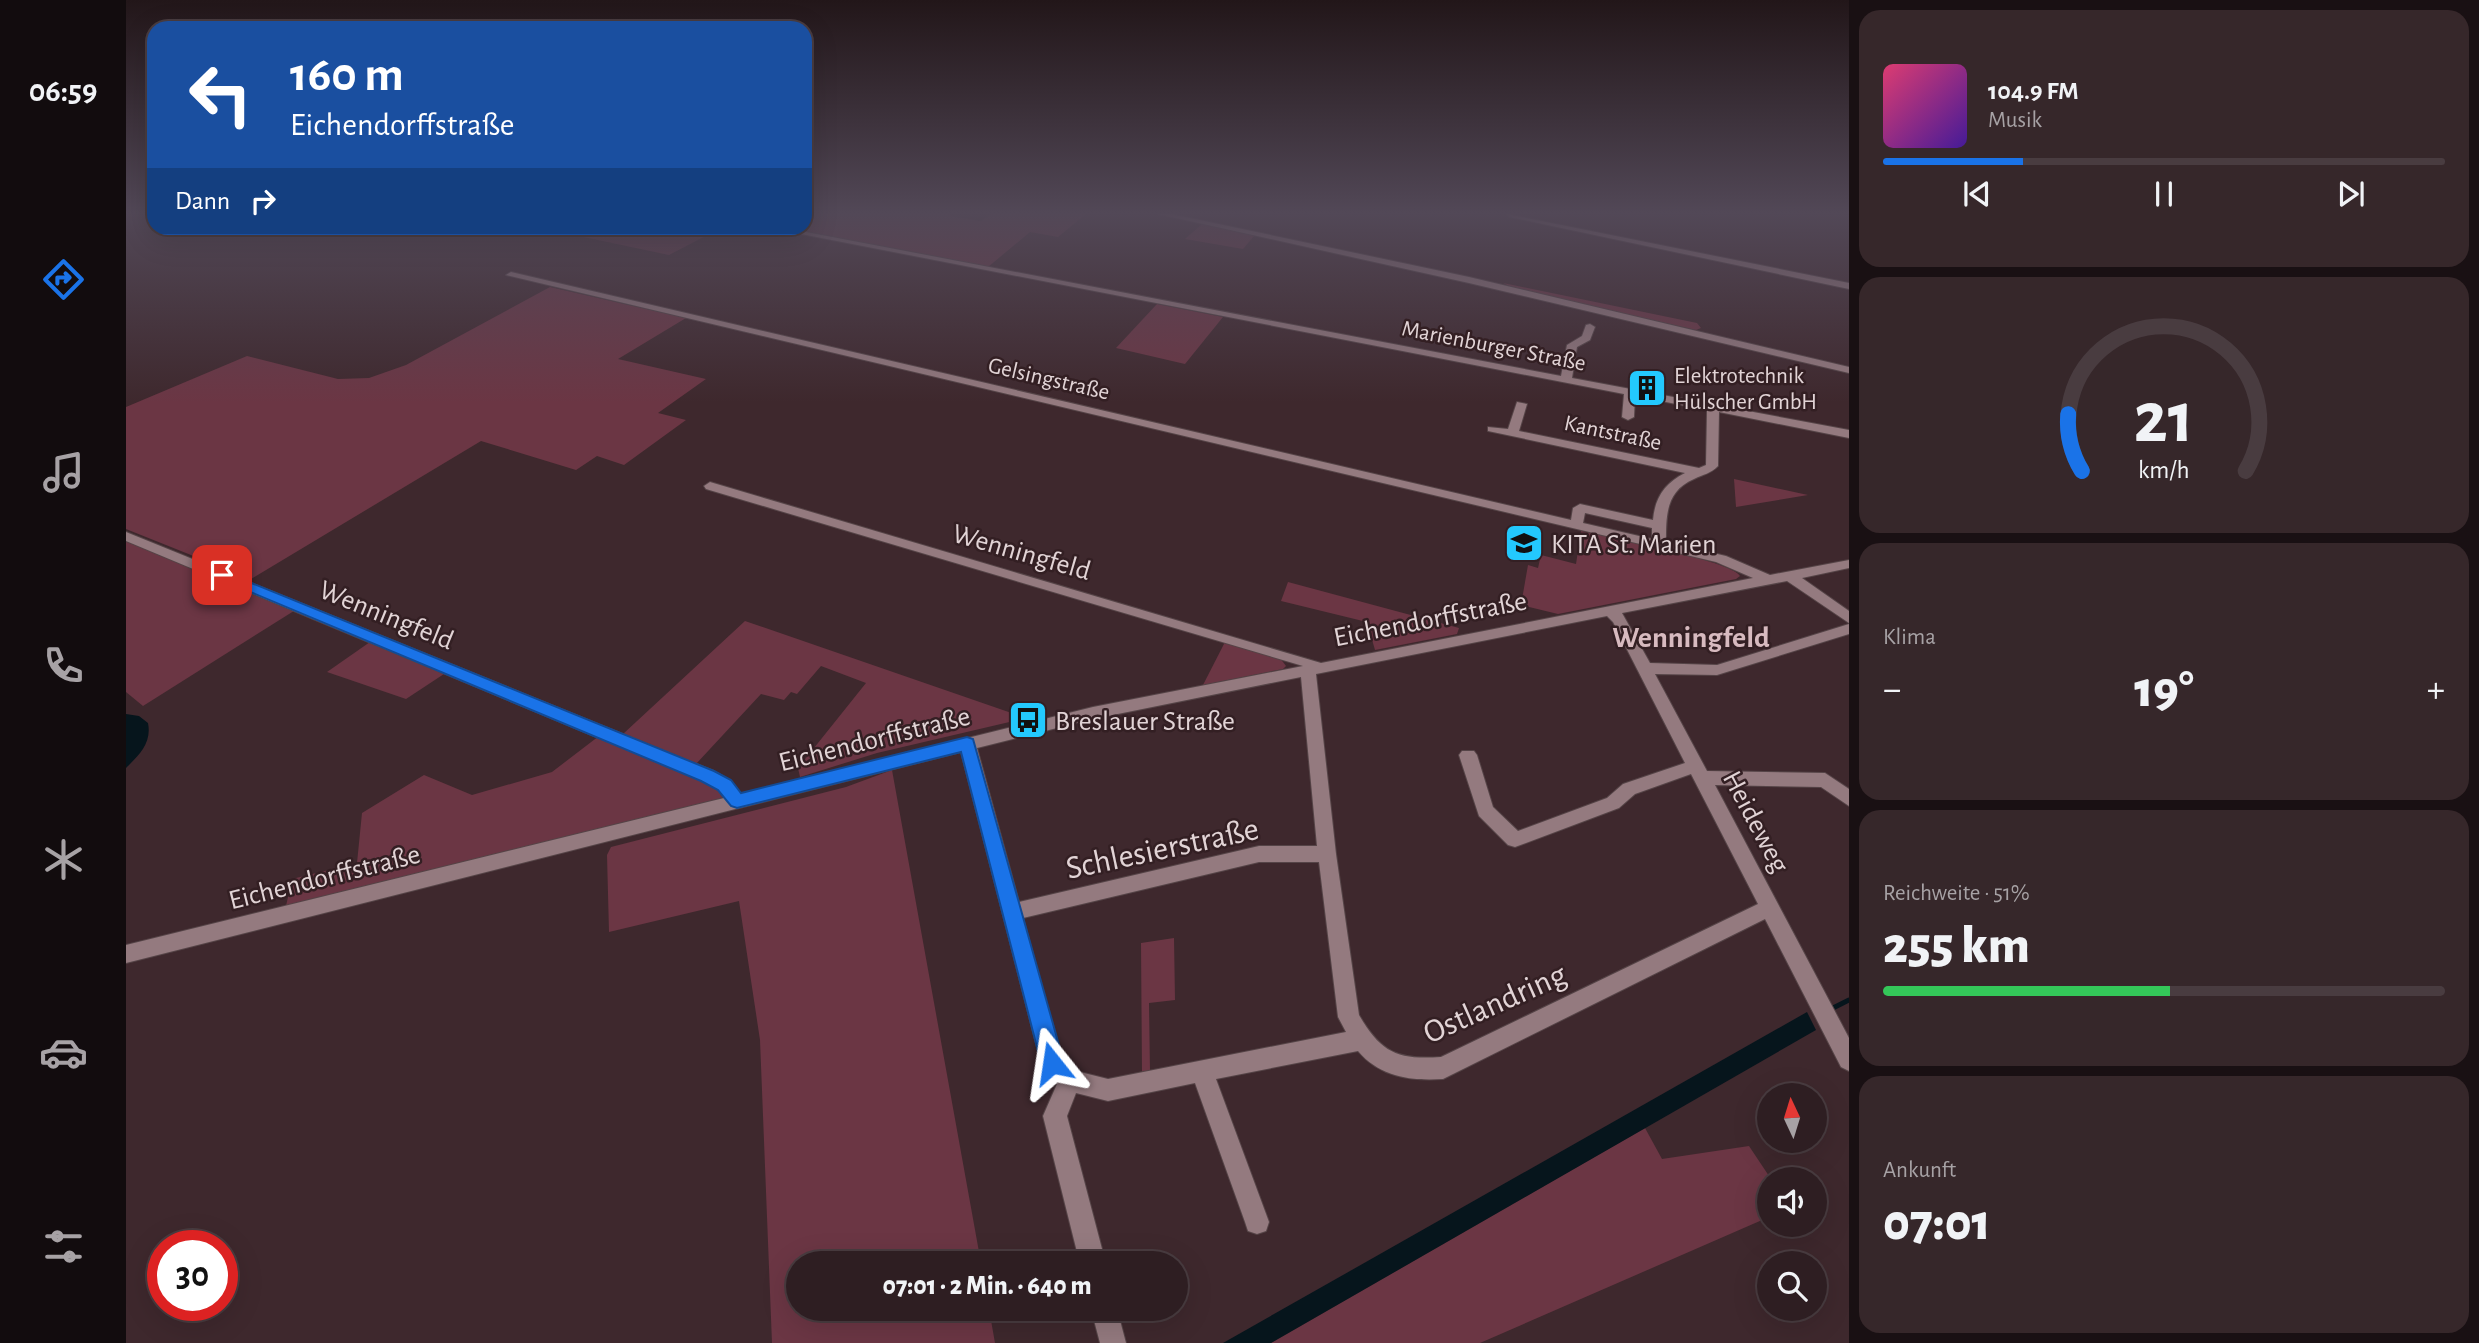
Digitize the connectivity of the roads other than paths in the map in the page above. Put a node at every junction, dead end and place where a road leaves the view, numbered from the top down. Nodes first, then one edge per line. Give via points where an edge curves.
1 (518, 277) edge
2 (1028, 277) edge
3 (1455, 277) edge
4 (1804, 277) edge
5 (1849, 286) edge
6 (1590, 327) dead end
7 (1849, 370) edge
8 (1566, 380) junction
9 (1630, 392) junction
10 (1521, 404) dead end
11 (1713, 408) junction
12 (1628, 417) dead end
13 (1492, 429) dead end
14 (1513, 433) junction
15 (1849, 434) edge
16 (1703, 473) junction
17 (710, 486) dead end
18 (1576, 525) junction
19 (1659, 526) junction
20 (126, 536) edge
21 (1659, 545) junction
22 (1849, 564) edge
23 (1790, 575) junction
24 (1769, 580) junction
25 (1610, 611) junction
26 (1849, 618) edge
27 (1849, 629) edge
28 (1644, 668) junction
29 (1312, 670) junction
30 (967, 744) junction
31 (1468, 755) dead end
32 (1698, 772) junction
33 (1849, 799) edge
34 (737, 801) junction
35 (1327, 854) junction
36 (1769, 908) junction
37 (1011, 912) junction
38 (126, 954) edge
39 (1360, 1040) junction
40 (1849, 1060) edge
41 (1202, 1071) junction
42 (1070, 1081) junction
43 (1257, 1222) dead end
44 (1090, 1251) edge
45 (1107, 1321) edge
46 (1113, 1343) edge

1 - 18 street, Gelsingstraße
2 - 8 street, Marienburger Straße
3 - 7 street
4 - 5 street
6 - 8 street via 1586,338 1572,345
8 - 9 street, Marienburger Straße
9 - 11 street, Marienburger Straße
9 - 12 street
10 - 14 street
11 - 15 street, Marienburger Straße
11 - 16 street via 1712,466
13 - 14 street, Kantstraße
14 - 16 street, Kantstraße
16 - 19 street via 1685,477 1664,495
17 - 29 street, Wenningfeld via 1314,664
18 - 19 street via 1581,501
18 - 21 street, Gelsingstraße
19 - 21 street
20 - 34 street, Wenningfeld via 708,776 724,785
21 - 24 street, Gelsingstraße via 1741,565
22 - 23 street, Eichendorffstraße
23 - 24 street, Eichendorffstraße
23 - 26 street
24 - 25 street, Eichendorffstraße
25 - 28 street, Heideweg via 1619,619
25 - 29 street, Eichendorffstraße
27 - 28 street via 1717,670
28 - 32 street, Heideweg
29 - 30 street, Eichendorffstraße via 1093,713
29 - 35 street, Ostlandring
30 - 34 street, Eichendorffstraße
30 - 37 street
31 - 32 street via 1485,811 1515,840 1613,803 1629,789
32 - 33 street via 1825,780
32 - 36 street, Heideweg
34 - 38 street, Eichendorffstraße
35 - 37 street, Schlesierstraße via 1259,854
35 - 39 street, Ostlandring via 1349,1017
36 - 39 street, Ostlandring via 1443,1068 1401,1068 1379,1060
36 - 40 street, Heideweg
37 - 42 street via 1052,1063
39 - 41 street
41 - 42 street via 1108,1090
41 - 43 street
42 - 44 street via 1055,1116
45 - 46 street

